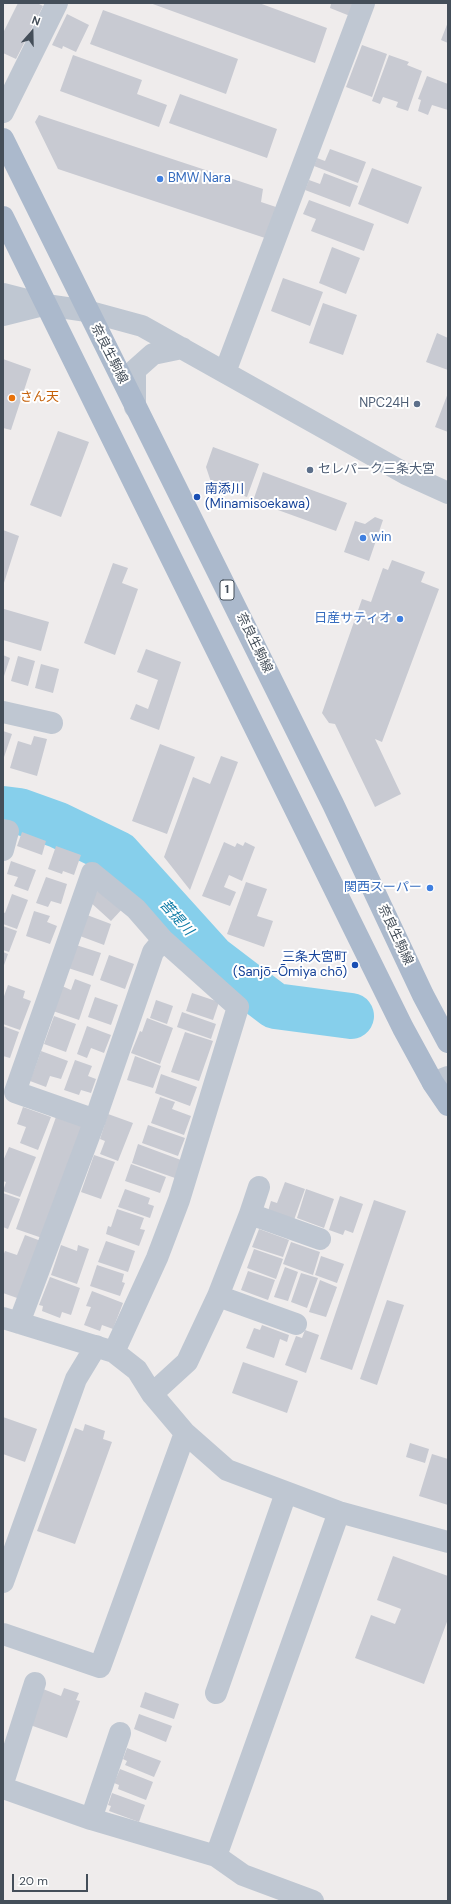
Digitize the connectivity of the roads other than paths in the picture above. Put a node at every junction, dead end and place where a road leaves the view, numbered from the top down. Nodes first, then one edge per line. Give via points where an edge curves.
1 (57, 3) edge
2 (364, 3) edge
3 (3, 112) edge
4 (3, 139) edge
5 (3, 217) edge
6 (3, 294) edge
7 (46, 305) junction
8 (87, 311) junction
9 (3, 315) edge
10 (182, 348) junction
11 (225, 372) junction
12 (135, 407) junction
13 (448, 493) edge
14 (3, 712) edge
15 (52, 723) dead end
16 (3, 830) edge
17 (3, 850) edge
18 (163, 940) junction
19 (448, 1042) edge
20 (441, 1080) edge
21 (448, 1105) edge
22 (95, 1120) junction
23 (259, 1187) dead end
24 (250, 1214) junction
25 (320, 1239) dead end
26 (218, 1296) junction
27 (11, 1321) edge
28 (296, 1324) dead end
29 (105, 1349) junction
30 (152, 1394) junction
31 (185, 1433) junction
32 (286, 1494) junction
33 (339, 1512) junction
34 (448, 1542) edge
35 (3, 1582) edge
36 (3, 1634) edge
37 (35, 1683) dead end
38 (216, 1693) dead end
39 (120, 1733) dead end
40 (3, 1783) edge
41 (3, 1788) edge
42 (91, 1820) junction
43 (216, 1856) junction
44 (313, 1901) edge

1 - 3 street
2 - 11 street
4 - 8 main road, 奈良生駒線 / 1
5 - 7 main road
6 - 7 street
7 - 8 street
7 - 9 street
7 - 20 main road via 394,1010
8 - 10 street via 142,326
8 - 12 main road, 奈良生駒線 / 1
10 - 11 street
10 - 12 street via 153,354 136,370
11 - 13 street via 406,474
12 - 19 main road, 奈良生駒線 / 1
14 - 15 street
16 - 17 street via 8,831
18 - 22 street via 153,952
18 - 22 street via 136,909 92,873 15,1092
18 - 29 street via 238,1007 179,1200 157,1258
20 - 21 main road
22 - 27 street
23 - 24 street
24 - 25 street
24 - 26 street
26 - 28 street
26 - 30 street via 187,1362
27 - 29 street
29 - 30 street via 137,1370
29 - 35 street via 76,1379
30 - 31 street
31 - 32 street via 227,1470
31 - 36 street via 100,1667
32 - 33 street
32 - 38 street
33 - 34 street
33 - 43 street
37 - 40 street
39 - 42 street
41 - 42 street
42 - 43 street
43 - 44 street via 244,1875

